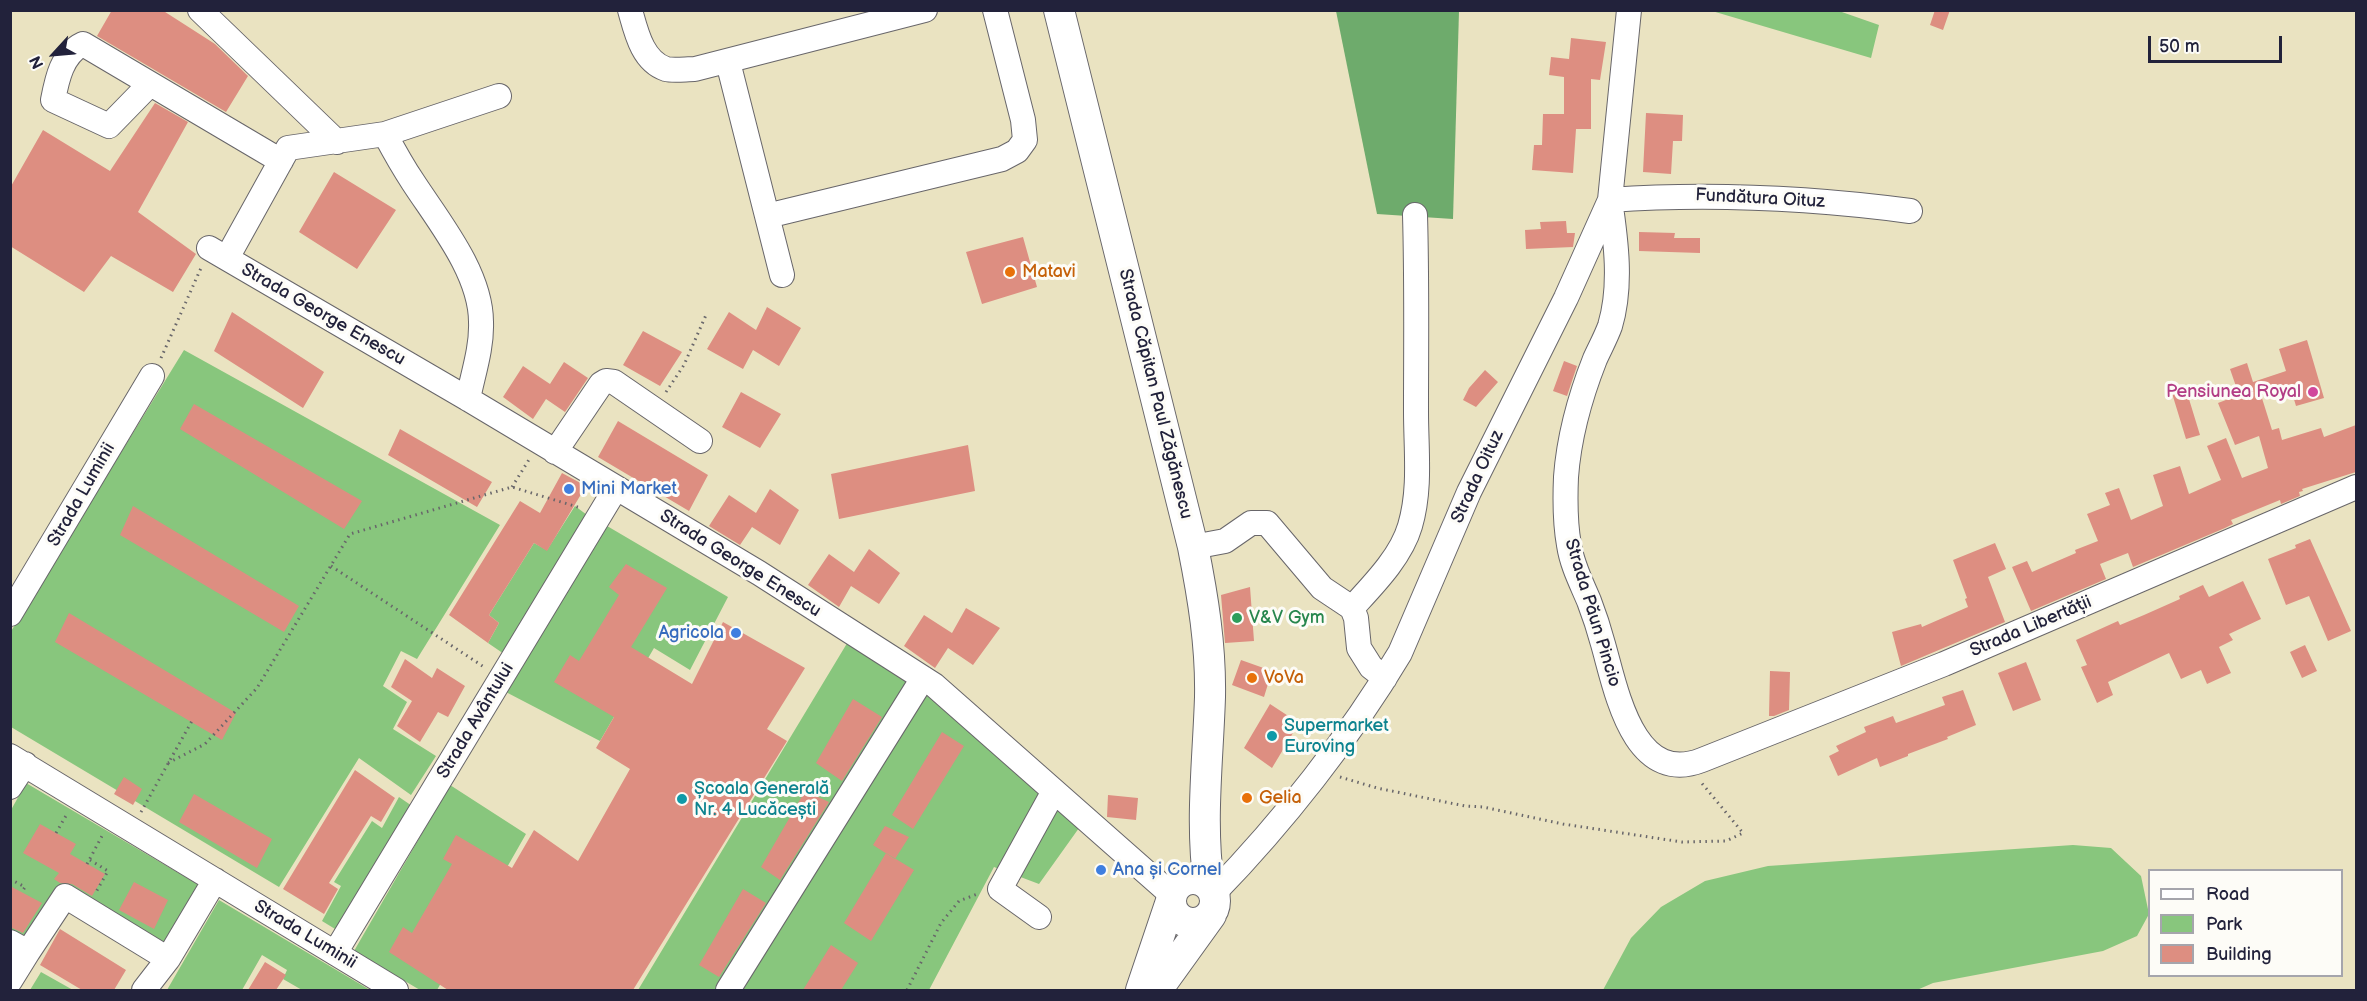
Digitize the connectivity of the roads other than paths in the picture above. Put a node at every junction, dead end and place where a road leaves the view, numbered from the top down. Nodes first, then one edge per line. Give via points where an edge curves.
1 (200, 10) edge
2 (630, 10) edge
3 (925, 10) edge
4 (994, 10) edge
5 (1059, 10) edge
6 (1629, 10) edge
7 (728, 62) junction
8 (150, 84) dead end
9 (499, 96) dead end
10 (386, 134) junction
11 (336, 142) junction
12 (281, 161) junction
13 (1610, 200) junction
14 (1910, 211) dead end
15 (1415, 215) dead end
16 (767, 216) junction
17 (782, 274) dead end
18 (152, 376) road end
19 (468, 399) junction
20 (700, 441) dead end
21 (547, 447) junction
22 (2356, 487) edge
23 (616, 489) junction
24 (1193, 547) junction
25 (1352, 608) junction
26 (10, 614) edge
27 (923, 678) junction
28 (1385, 678) junction
29 (18, 760) edge
30 (1702, 760) joint
31 (1206, 783) junction
32 (10, 787) edge
33 (1054, 791) junction
34 (215, 880) junction
35 (1172, 895) junction
36 (1211, 898) junction
37 (1039, 917) dead end
38 (19, 947) edge
39 (335, 953) junction
40 (168, 959) junction
41 (10, 981) edge
42 (144, 990) edge
43 (396, 990) edge
44 (728, 990) edge
45 (1141, 990) edge
46 (1157, 990) edge

1 - 11 street
2 - 7 street via 648,56 666,69 694,69
3 - 7 street
4 - 16 street via 1023,120 1025,140 1017,151 1002,159
5 - 24 main road, Strada Căpitan Paul Zăgănescu
6 - 13 street, Strada Oituz
7 - 16 street
8 - 12 street
9 - 10 street
10 - 11 street
10 - 19 street via 458,251 478,296 480,345
11 - 12 street via 288,148
12 - 19 street, Strada George Enescu via 218,253
13 - 14 street, Fundătura Oituz via 1744,198
13 - 28 street, Strada Oituz via 1469,492 1400,653
13 - 30 street, Strada Păun Pincio via 1616,238 1615,302 1610,327 1588,378 1572,433 1566,477 1569,547 1603,644 1617,698 1632,732 1659,760 1689,766
15 - 25 street via 1417,496 1410,529 1395,555
16 - 17 street
18 - 26 street, Strada Luminii
19 - 21 street, Strada George Enescu
20 - 21 street via 614,382 606,381
21 - 23 street, Strada George Enescu
22 - 30 street, Strada Libertății via 1944,664
23 - 27 street, Strada George Enescu via 759,573
23 - 39 street, Strada Avântului
24 - 25 street via 1225,541 1251,523 1267,523 1322,588
24 - 31 main road, Strada Căpitan Paul Zăgănescu via 1209,658
25 - 28 street via 1359,648 1371,667
27 - 33 street, Strada George Enescu
27 - 44 street
28 - 36 street, Strada Oituz via 1319,771
29 - 32 street
29 - 34 street, Strada Luminii
31 - 35 main road, Strada Căpitan Paul Zăgănescu via 1190,859
31 - 36 main road, Strada Căpitan Paul Zăgănescu via 1205,840
33 - 35 street, Strada George Enescu
33 - 37 street via 1000,889
34 - 39 street, Strada Luminii
34 - 40 street
35 - 36 main road via 1179,884 1191,879 1204,881
35 - 36 main road via 1175,914 1186,922 1200,923
35 - 45 main road, Strada Căpitan Paul Zăgănescu
36 - 46 main road
38 - 40 street via 65,896
38 - 41 street
39 - 43 street, Strada Luminii
40 - 42 street

